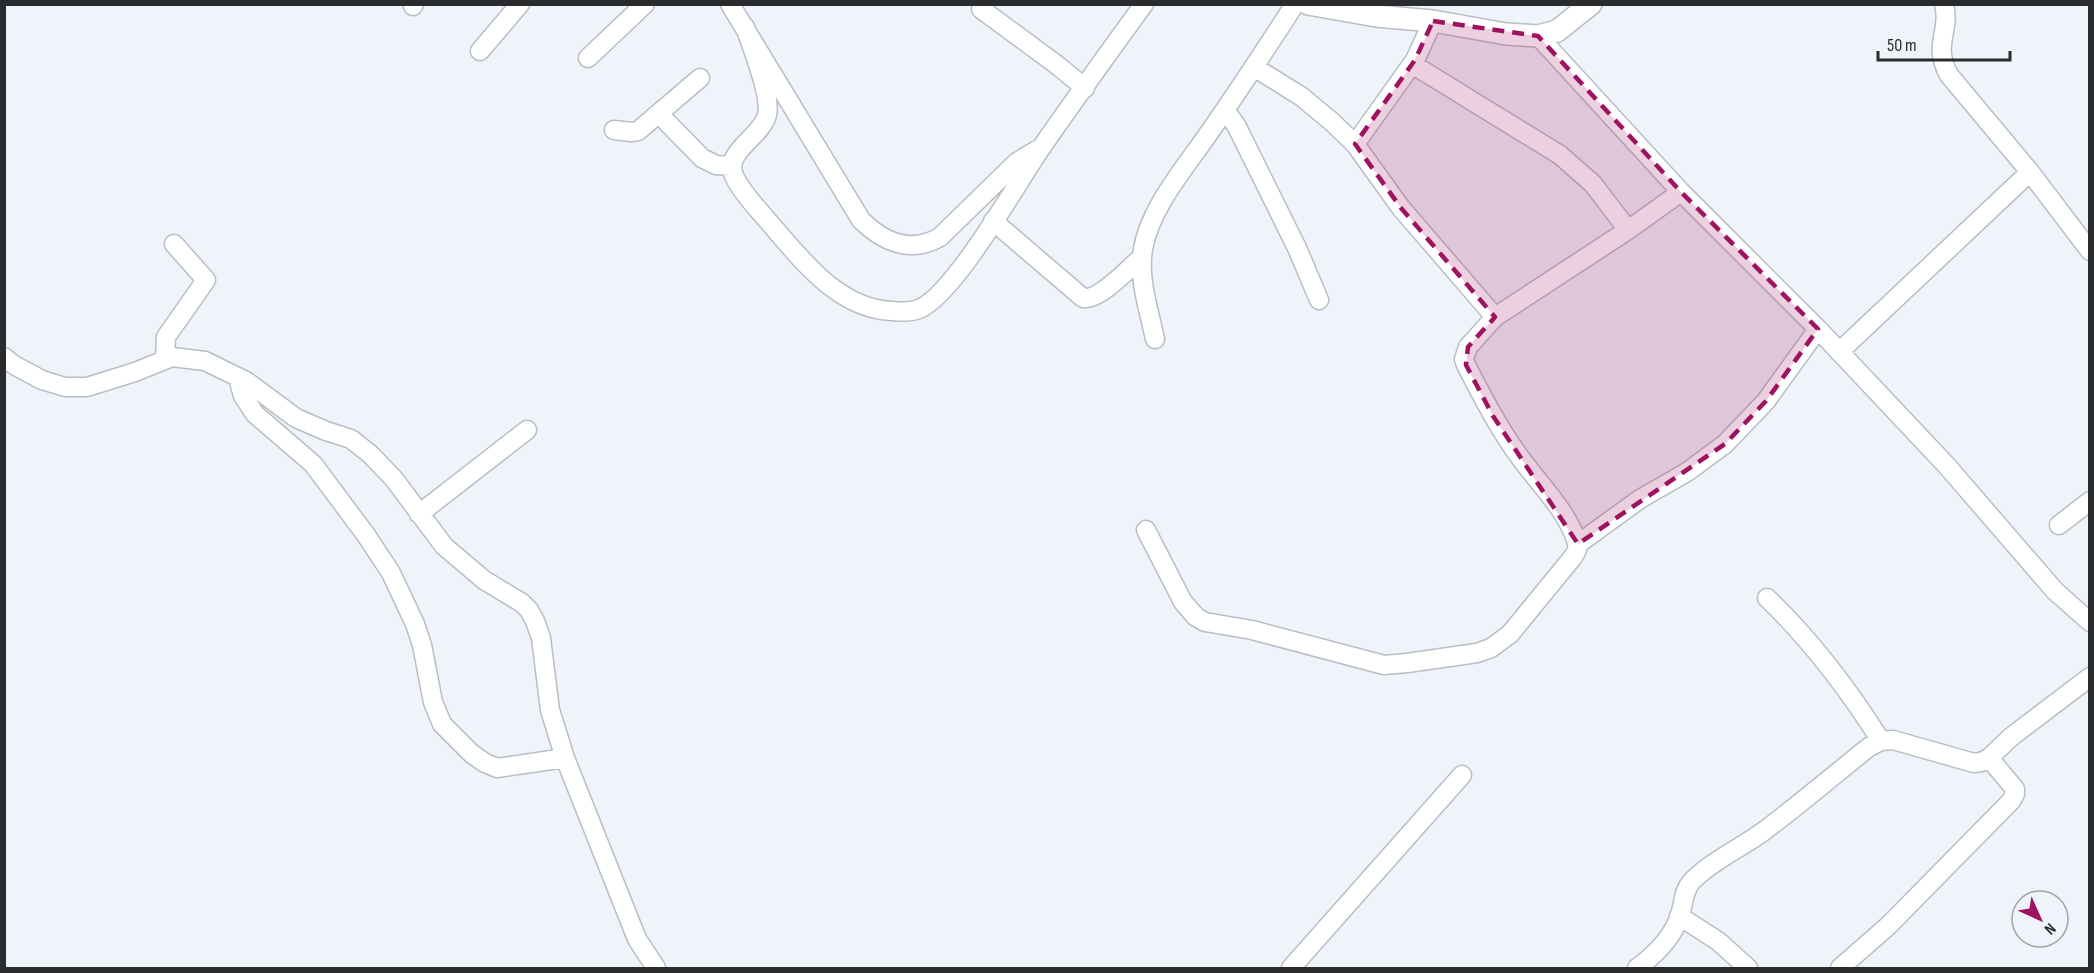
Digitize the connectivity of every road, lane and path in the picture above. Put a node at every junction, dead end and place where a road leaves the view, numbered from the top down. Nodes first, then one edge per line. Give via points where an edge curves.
1 (520, 4) edge
2 (645, 4) edge
3 (730, 4) edge
4 (1144, 4) edge
5 (1295, 4) edge
6 (1308, 4) edge
7 (1591, 4) edge
8 (1944, 4) edge
9 (981, 9) dead end
10 (1433, 21) junction
11 (745, 27) junction
12 (1538, 36) junction
13 (480, 51) dead end
14 (588, 58) dead end
15 (1412, 64) junction
16 (1254, 67) junction
17 (700, 78) dead end
18 (1085, 88) junction
19 (1225, 110) junction
20 (658, 114) junction
21 (614, 130) dead end
22 (1355, 144) junction
23 (1041, 148) junction
24 (732, 166) junction
25 (2030, 172) junction
26 (1681, 192) junction
27 (993, 221) junction
28 (1628, 230) junction
29 (174, 244) dead end
30 (2090, 251) edge
31 (1142, 257) junction
32 (1319, 300) dead end
33 (1495, 317) junction
34 (1818, 329) junction
35 (1155, 339) dead end
36 (1839, 352) junction
37 (4, 357) edge
38 (165, 359) junction
39 (238, 378) junction
40 (527, 430) dead end
41 (2090, 501) edge
42 (418, 514) junction
43 (2060, 525) dead end
44 (1146, 530) dead end
45 (1578, 544) junction
46 (1767, 598) dead end
47 (2090, 622) edge
48 (2090, 677) edge
49 (1881, 741) junction
50 (1989, 758) junction
51 (565, 759) junction
52 (1462, 775) dead end
53 (1679, 916) junction
54 (656, 969) edge
55 (1291, 969) edge
56 (1637, 969) edge
57 (1748, 969) edge
58 (1840, 969) edge

1 - 13 street
2 - 14 street
3 - 11 street
4 - 18 street
5 - 16 street
6 - 10 street
7 - 12 street via 1557,31
8 - 25 street via 1941,58 1945,68
9 - 18 street
10 - 12 street
10 - 15 street
11 - 23 street via 861,220 880,237 920,245 940,237 1017,162
11 - 24 street via 767,95 768,112 762,126 737,153
12 - 26 street
15 - 22 street
15 - 28 street via 1560,155 1593,184
16 - 19 street
16 - 22 street via 1302,97
17 - 20 street
18 - 23 street
19 - 31 street via 1156,214
19 - 32 street via 1297,248
20 - 21 street via 638,131
20 - 24 street via 702,158 716,165
22 - 33 street via 1401,208
23 - 27 street
24 - 27 street via 735,179 750,199 826,284 871,309 915,310 929,303 954,277
25 - 30 street
25 - 36 street
26 - 28 street
26 - 34 street
27 - 31 street via 1083,298 1099,295
28 - 33 street
29 - 38 street via 206,280 166,337
31 - 35 street via 1143,283
33 - 45 street via 1468,347 1466,365 1493,416 1545,488
34 - 36 street
34 - 45 street via 1766,401 1725,444
36 - 47 street via 1947,466 2055,591
37 - 38 street via 42,380 65,387 87,387
38 - 39 street via 205,361
39 - 42 street via 296,418 360,445 394,479
39 - 51 street via 243,396 255,414 313,464 391,573 418,635 442,724 472,754 497,768
40 - 42 street
41 - 43 street
42 - 51 street via 458,560 529,610 541,638 550,710
44 - 45 street via 1183,602 1196,617 1384,665 1477,653 1498,644 1573,557
46 - 49 street via 1796,625 1832,670
48 - 50 street
49 - 50 street via 1893,740 1974,763
49 - 53 street via 1763,832 1700,874 1685,890
50 - 58 street via 2015,795 1888,926
51 - 54 street via 637,939
52 - 55 street
53 - 56 street via 1666,941
53 - 57 street via 1718,942

